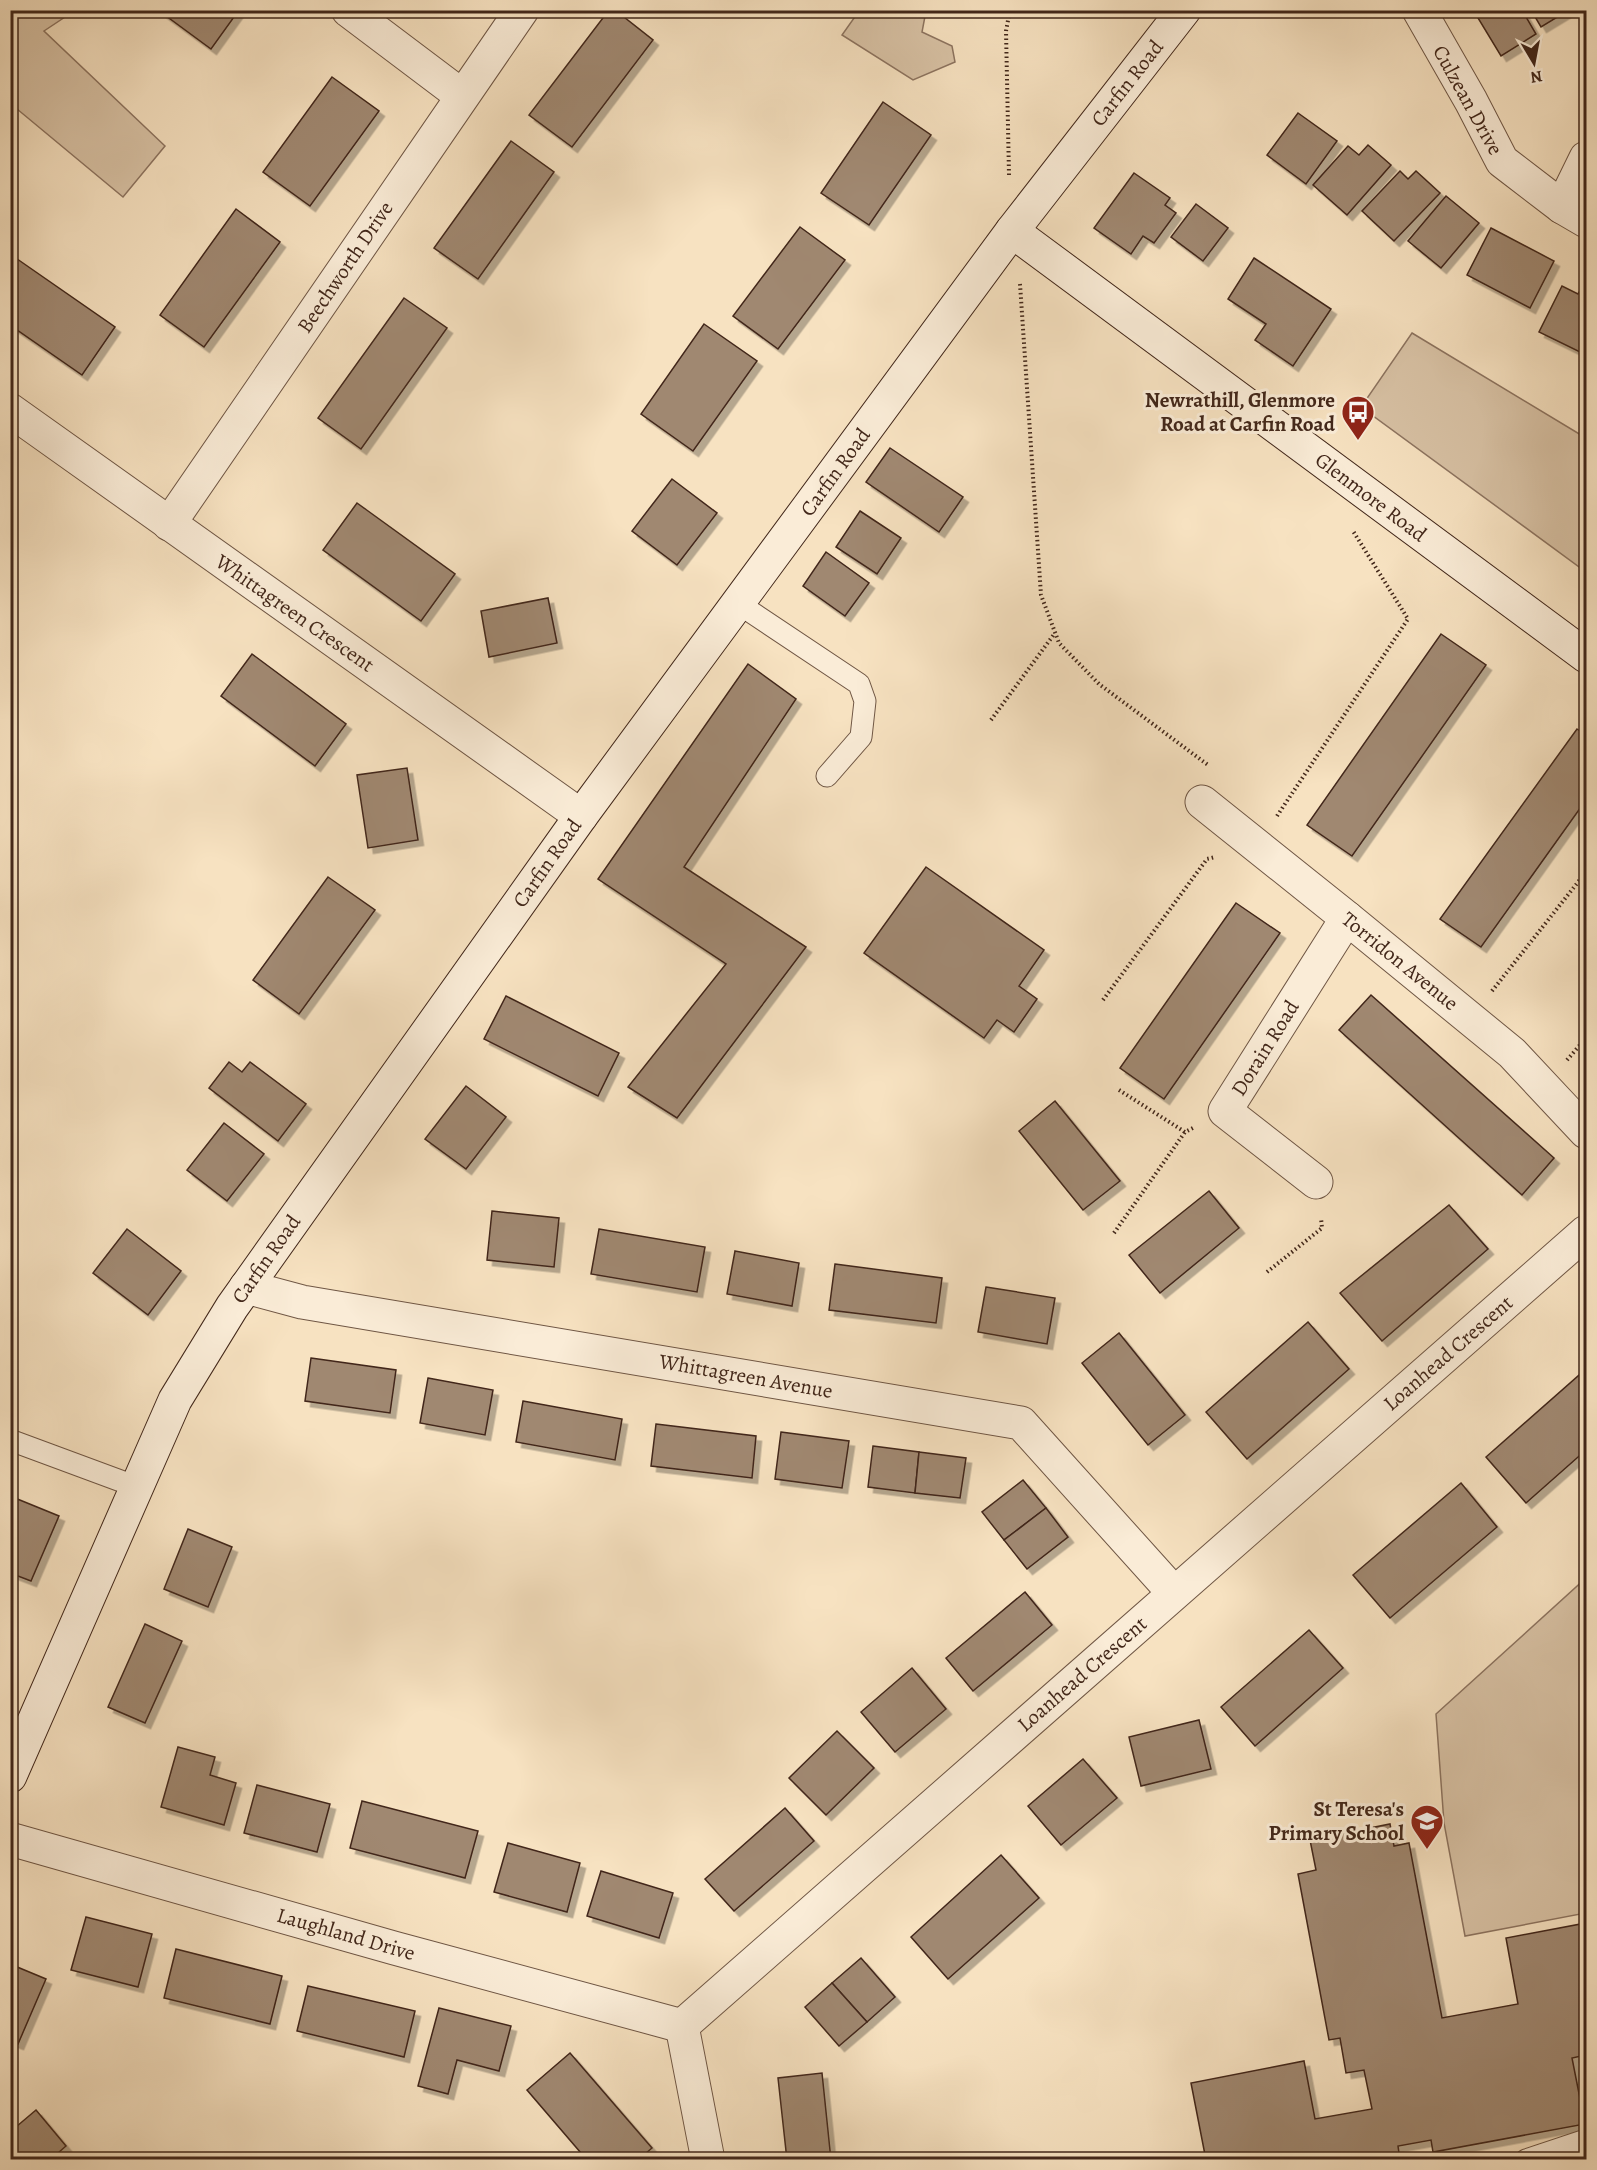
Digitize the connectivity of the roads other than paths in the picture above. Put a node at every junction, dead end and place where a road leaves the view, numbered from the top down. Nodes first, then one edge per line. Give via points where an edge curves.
1 (348, 10) edge
2 (522, 10) edge
3 (1184, 10) edge
4 (1419, 10) edge
5 (462, 96) junction
6 (1587, 158) edge
7 (1574, 214) edge
8 (1012, 231) junction
9 (10, 410) edge
10 (169, 524) junction
11 (739, 604) junction
12 (1587, 656) edge
13 (827, 776) dead end
14 (1202, 802) road end
15 (581, 816) junction
16 (1347, 918) junction
17 (1587, 1132) edge
18 (1316, 1182) road end
19 (1587, 1232) edge
20 (246, 1287) junction
21 (10, 1440) edge
22 (137, 1487) junction
23 (1174, 1593) junction
24 (10, 1776) edge
25 (10, 1839) edge
26 (682, 2026) junction
27 (1587, 2139) edge
28 (708, 2160) edge
29 (1526, 2160) edge

1 - 5 street
2 - 5 street, Beechworth Drive
3 - 8 street, Carfin Road
4 - 7 street, Culzean Drive via 1502,161
5 - 10 street, Beechworth Drive
6 - 7 street
8 - 11 street, Carfin Road
8 - 12 street, Glenmore Road
9 - 10 street, Whittagreen Crescent
10 - 15 street, Whittagreen Crescent
11 - 13 lane via 859,684 865,701 861,737
11 - 15 street, Carfin Road
14 - 16 street, Torridon Avenue
15 - 20 street, Carfin Road
16 - 17 street, Torridon Avenue via 1512,1053
16 - 18 street, Dorain Road via 1225,1111
19 - 23 street, Loanhead Crescent
20 - 22 street, Carfin Road via 175,1400
20 - 23 street, Whittagreen Avenue via 303,1302 1021,1423
21 - 22 lane
22 - 24 street, Carfin Road
23 - 26 street, Loanhead Crescent
25 - 26 street, Laughland Drive
26 - 28 street
27 - 29 lane

